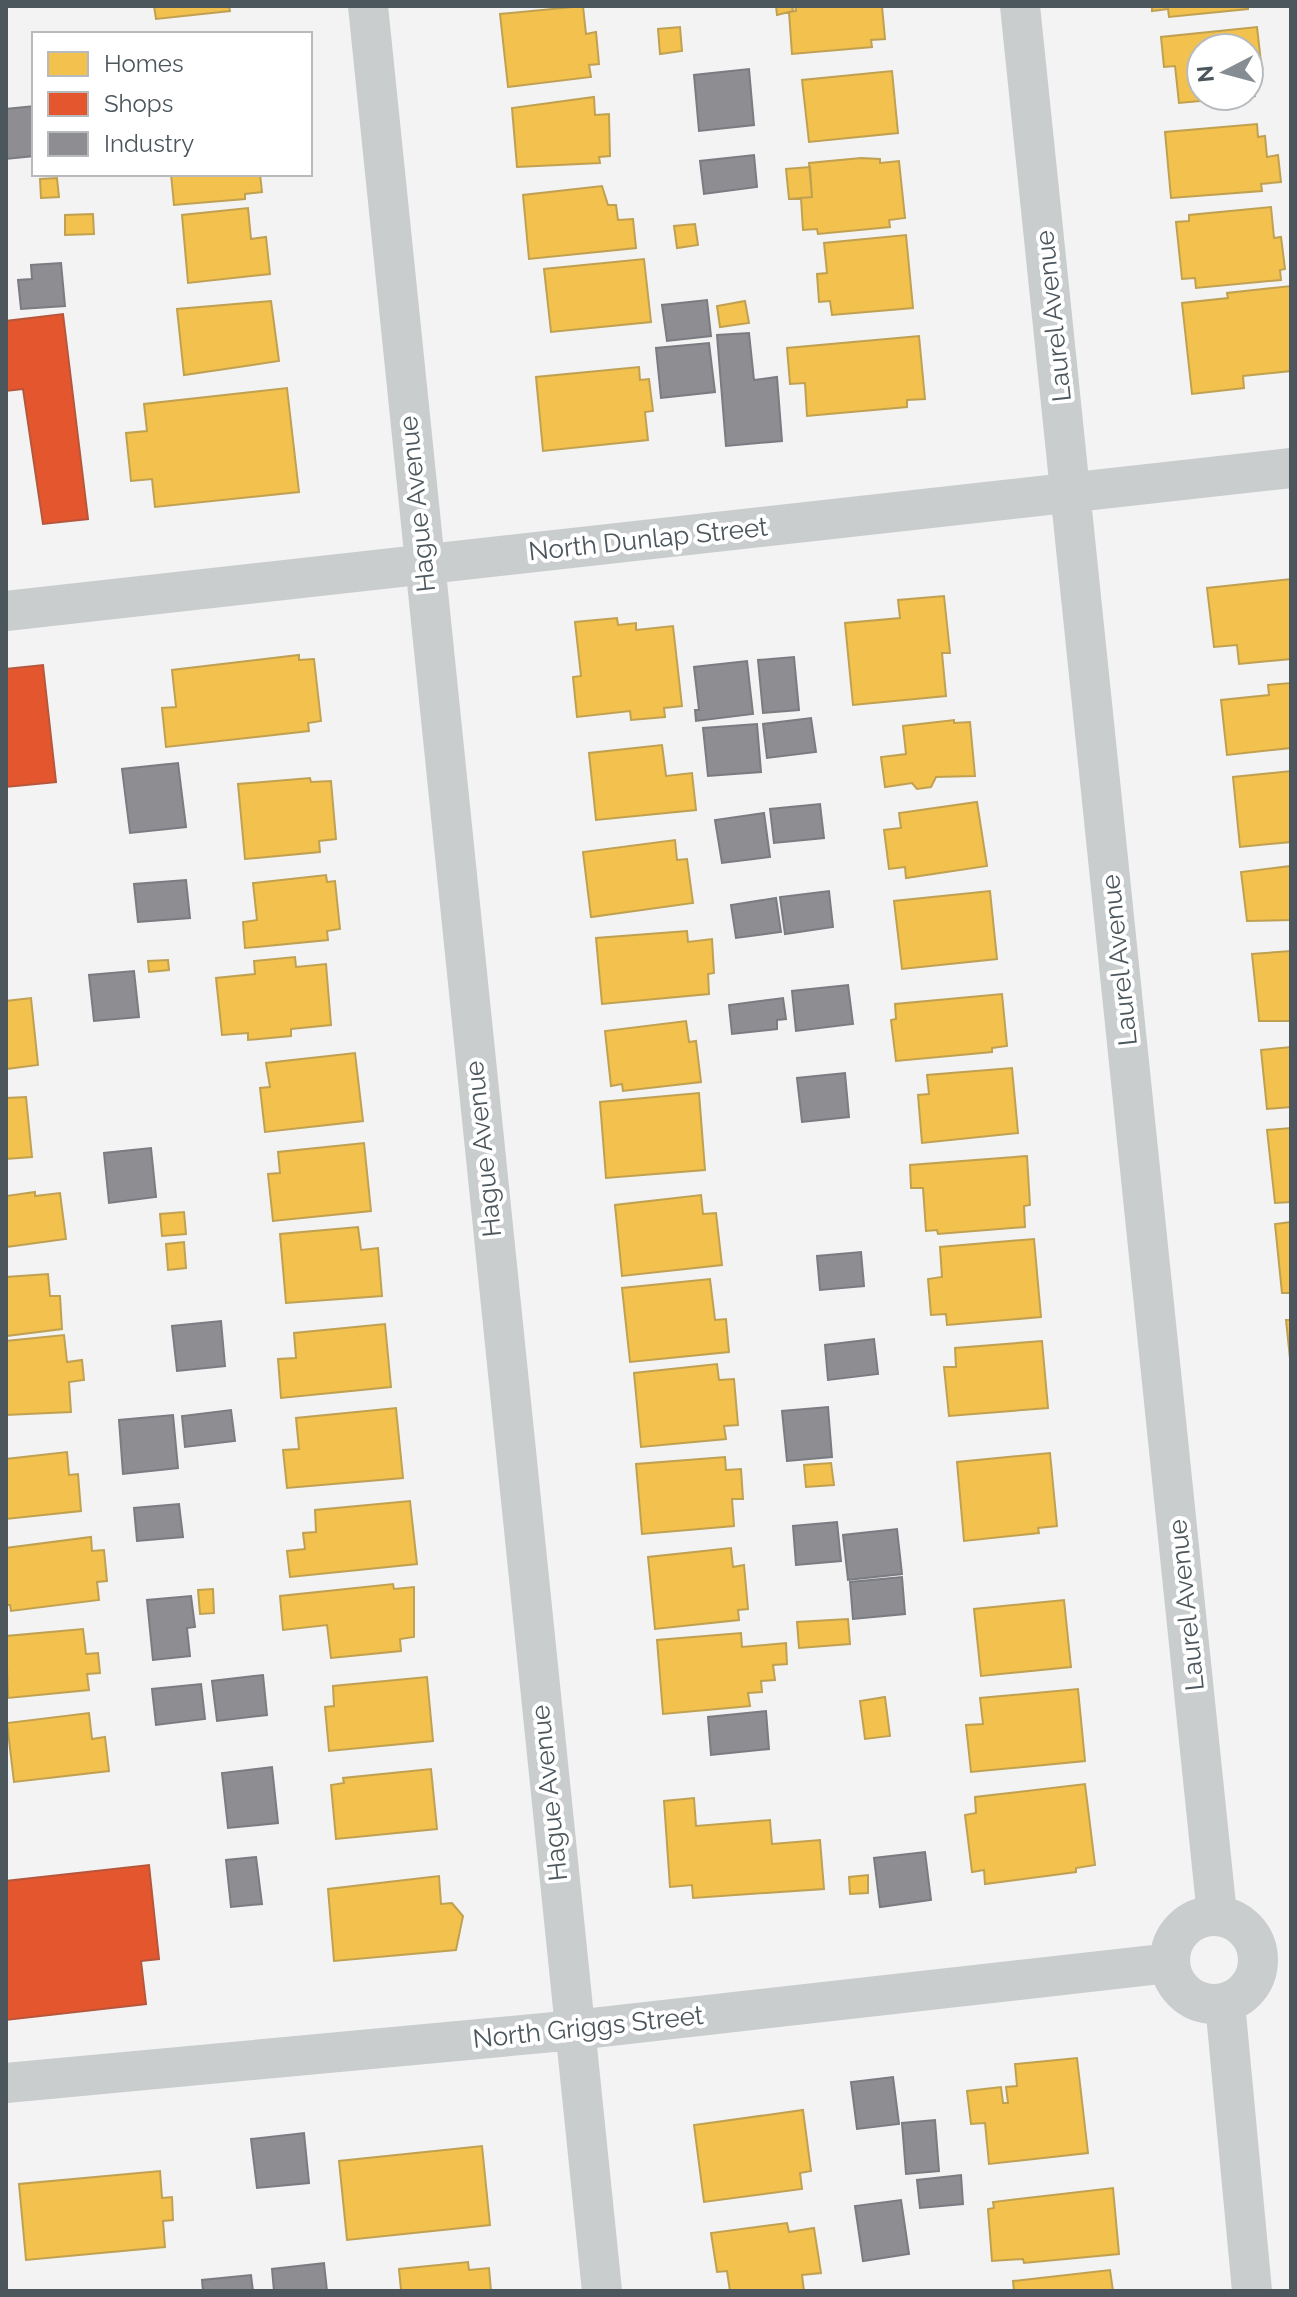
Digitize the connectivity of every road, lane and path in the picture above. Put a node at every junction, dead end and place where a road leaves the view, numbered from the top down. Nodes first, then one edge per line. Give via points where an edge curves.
1 (368, 6) edge
2 (1020, 6) edge
3 (1291, 468) edge
4 (1071, 492) junction
5 (423, 564) junction
6 (6, 611) edge
7 (1217, 1915) junction
8 (1275, 1952) edge
9 (1170, 1963) junction
10 (1225, 2003) junction
11 (575, 2030) junction
12 (6, 2083) edge
13 (602, 2291) edge
14 (1252, 2291) edge

1 - 5 street, Hague Avenue
2 - 4 street, Laurel Avenue
3 - 4 street, North Dunlap Street
4 - 5 street, North Dunlap Street
4 - 7 street, Laurel Avenue
5 - 6 street, North Dunlap Street
5 - 11 street, Hague Avenue
7 - 8 street via 1241,1924
7 - 9 street via 1194,1920 1177,1936
8 - 10 street via 1250,1986
9 - 10 street via 1174,1978 1193,1999
9 - 11 street, North Griggs Street
10 - 14 street
11 - 12 street, North Griggs Street
11 - 13 street, Hague Avenue

